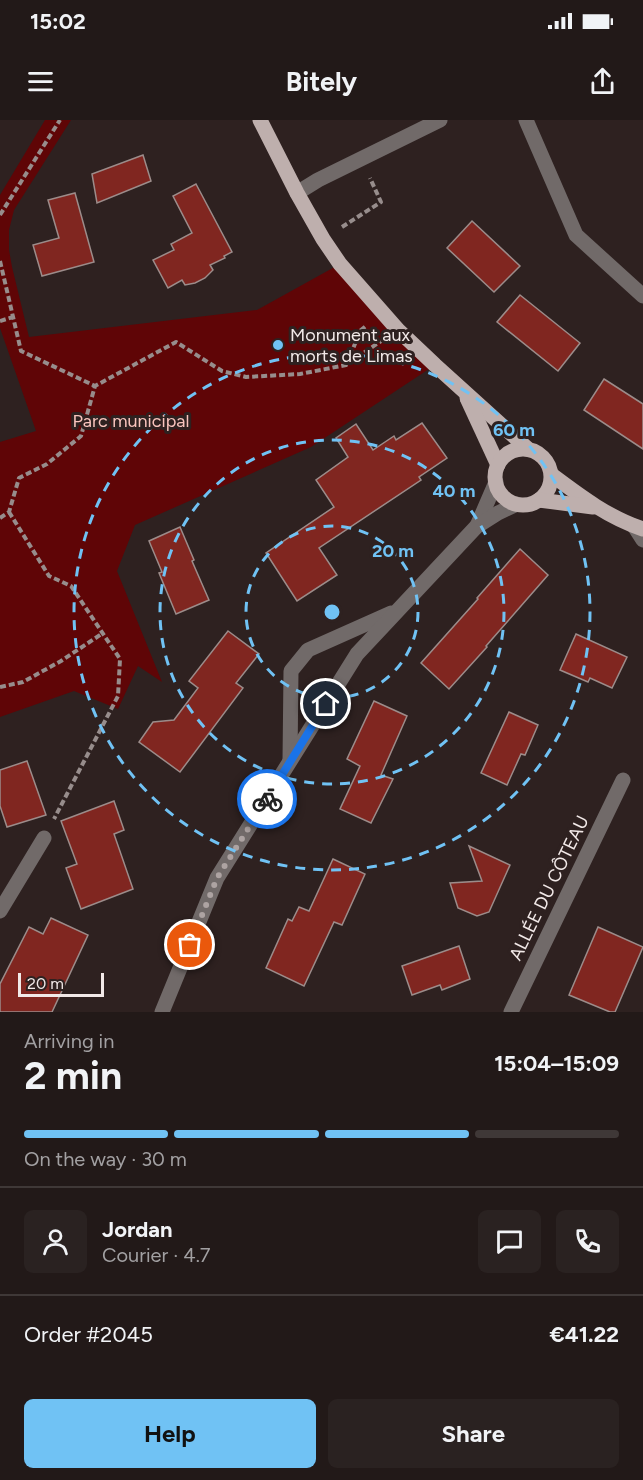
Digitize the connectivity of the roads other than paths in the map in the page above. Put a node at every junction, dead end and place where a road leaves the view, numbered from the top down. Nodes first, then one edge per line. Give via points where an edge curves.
1 (260, 120) edge
2 (440, 120) edge
3 (526, 120) edge
4 (297, 193) junction
5 (643, 296) edge
6 (464, 392) junction
7 (528, 449) junction
8 (498, 465) junction
9 (552, 475) junction
10 (496, 482) junction
11 (539, 500) junction
12 (518, 504) junction
13 (596, 508) junction
14 (476, 527) junction
15 (639, 528) edge
16 (643, 540) edge
17 (399, 609) junction
18 (290, 761) junction
19 (623, 780) dead end
20 (44, 838) road end
21 (0, 911) edge
22 (162, 1012) edge
23 (511, 1012) edge

1 - 4 main road
2 - 4 street
3 - 5 street via 576,235
4 - 6 main road via 340,264 398,330
6 - 7 main road
6 - 8 main road
7 - 8 main road via 511,452
7 - 9 main road via 544,458
8 - 10 main road
9 - 11 main road
9 - 13 main road
10 - 12 main road via 503,497
10 - 14 street
11 - 12 main road
11 - 13 main road
12 - 14 street
13 - 15 main road
14 - 17 street
15 - 16 street
17 - 18 street via 357,654
17 - 18 street via 308,650 291,671
18 - 22 street via 217,878
19 - 23 street, ALLÉE DU CÔTEAU
20 - 21 street

